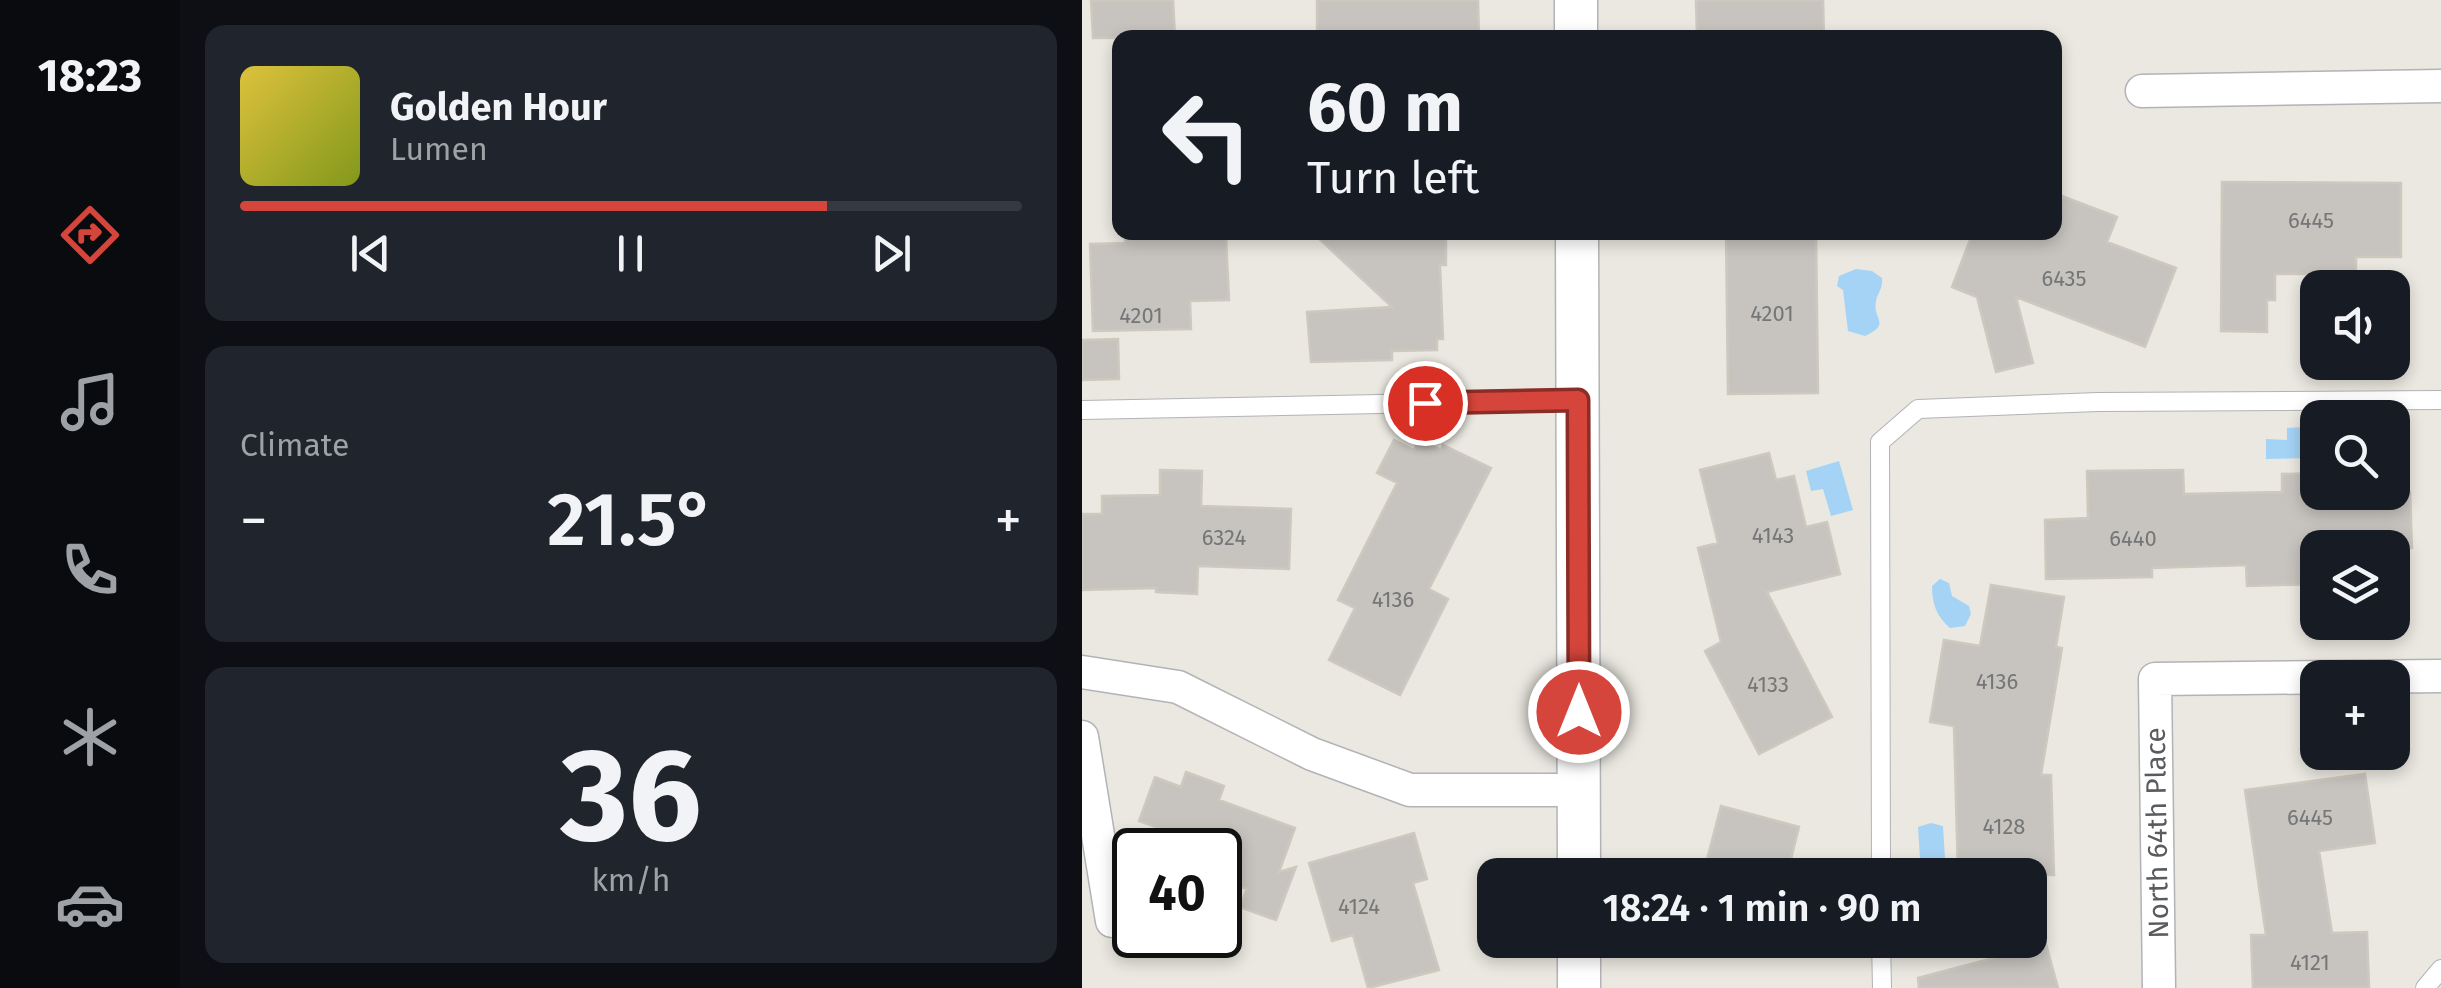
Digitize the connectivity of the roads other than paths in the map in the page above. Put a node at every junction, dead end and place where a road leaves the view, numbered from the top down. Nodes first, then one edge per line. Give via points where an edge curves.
1 (1576, 0) edge
2 (1576, 30) edge
3 (2440, 86) edge
4 (2142, 91) dead end
5 (1577, 240) edge
6 (1578, 400) junction
7 (2440, 400) edge
8 (1082, 410) edge
9 (1082, 672) edge
10 (2440, 676) edge
11 (1082, 737) edge
12 (1580, 790) junction
13 (1579, 858) edge
14 (1881, 858) edge
15 (1112, 920) dead end
16 (1579, 958) edge
17 (1882, 958) edge
18 (2440, 968) edge
19 (1579, 988) edge
20 (1882, 988) edge
21 (2158, 988) edge
22 (2425, 988) edge

1 - 2 street
3 - 4 street
5 - 6 street
6 - 8 lane
6 - 12 street
7 - 14 lane via 1918,409 1880,442
9 - 12 street via 1178,687 1312,754 1410,790
10 - 21 street, North 64th Place via 2156,678
11 - 15 street
12 - 13 street
16 - 19 street
17 - 20 lane
18 - 22 lane

